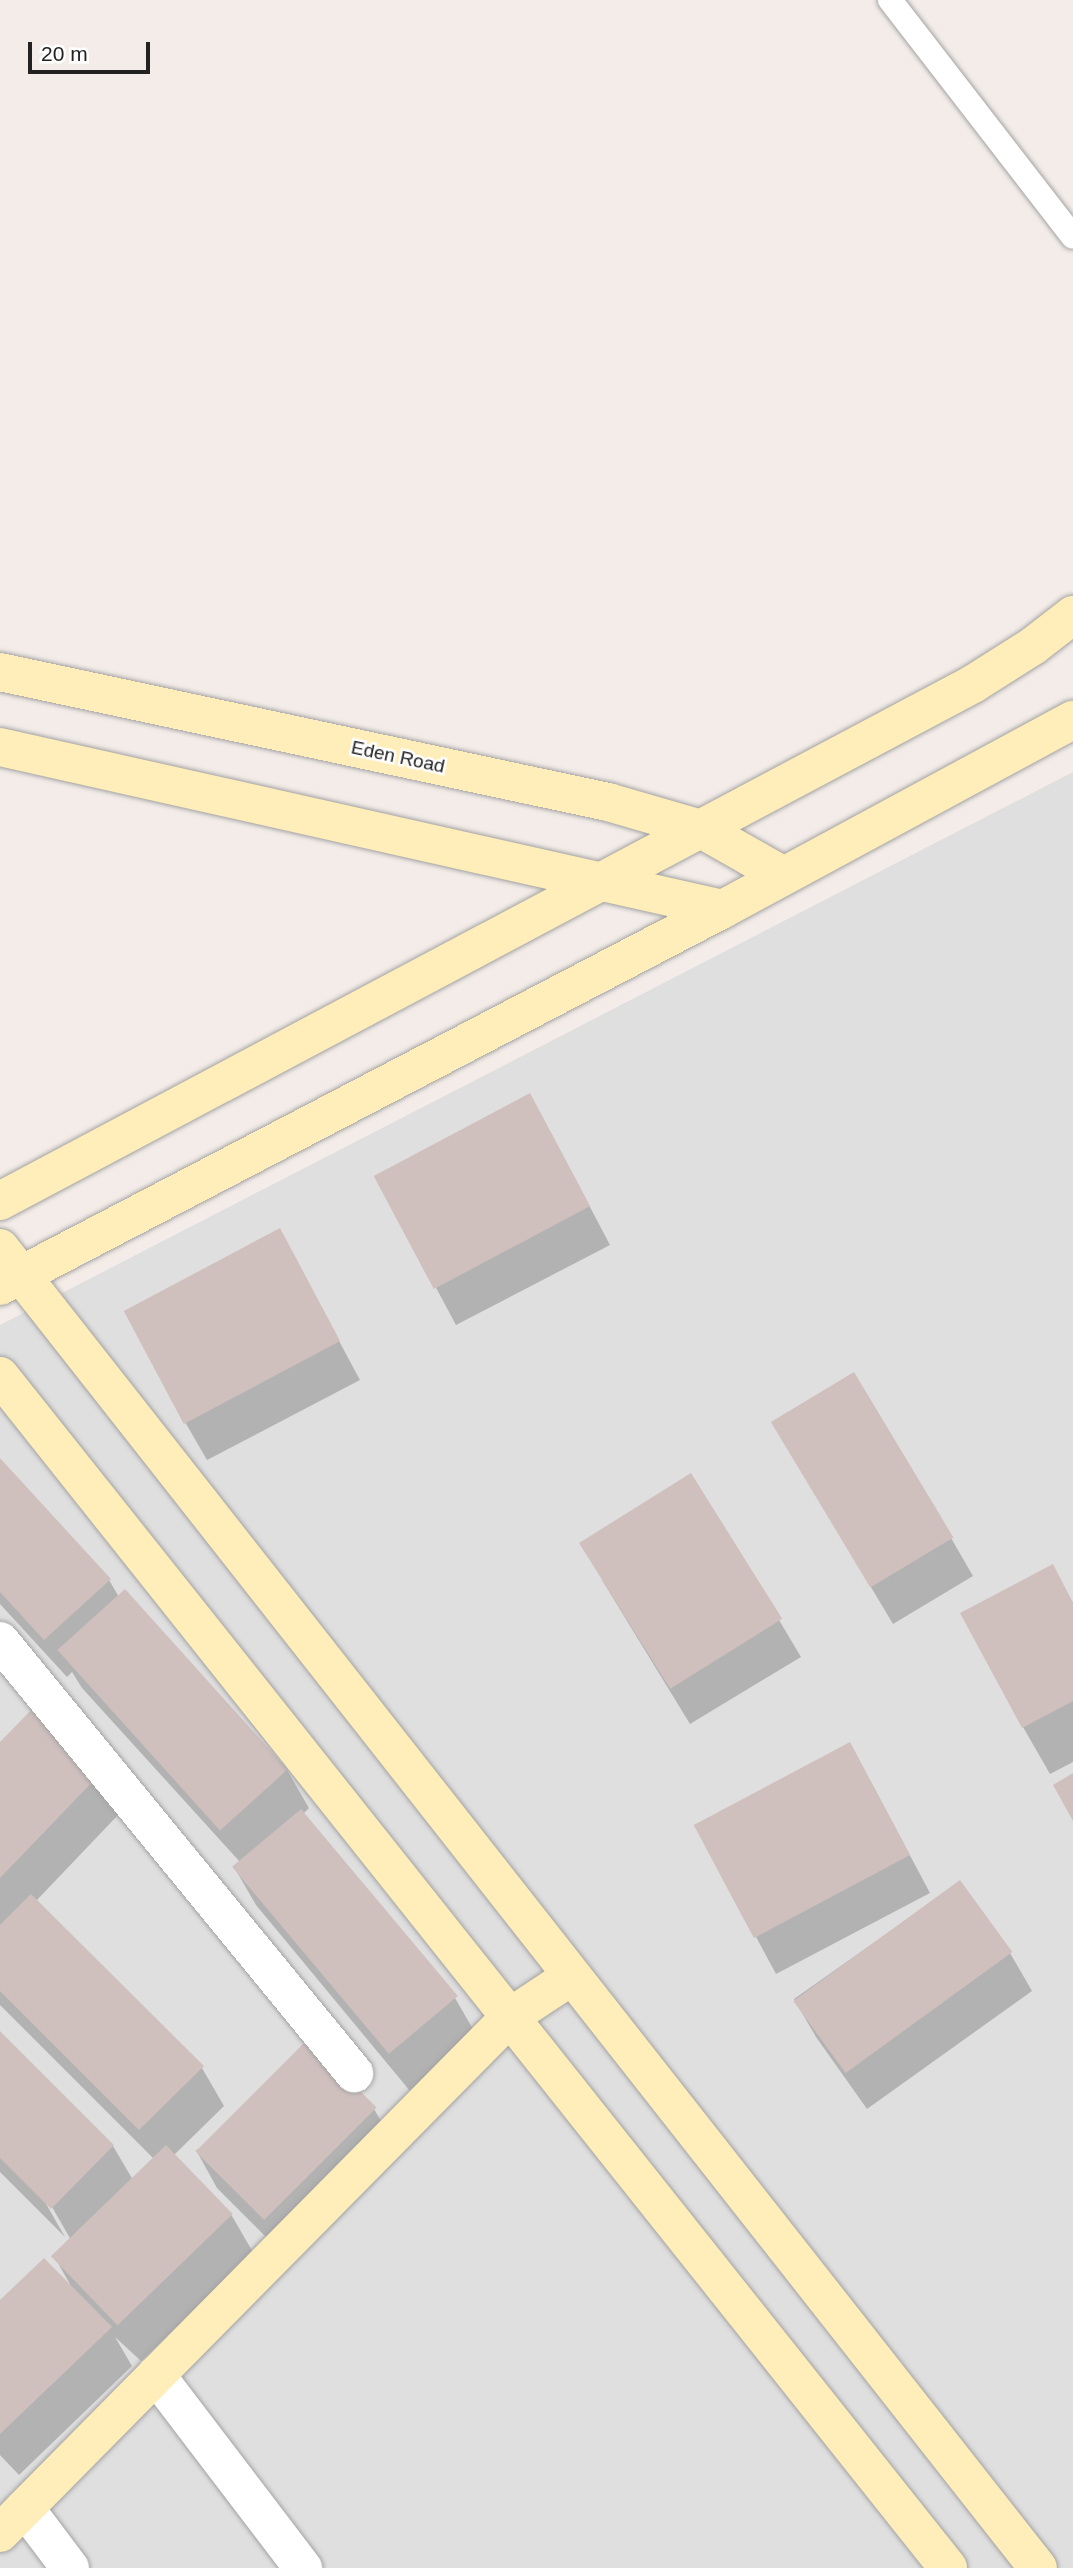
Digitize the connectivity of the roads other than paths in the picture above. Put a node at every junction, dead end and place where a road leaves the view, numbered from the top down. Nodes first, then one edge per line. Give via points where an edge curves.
1 (890, 0) edge
2 (1073, 237) edge
3 (1073, 615) edge
4 (0, 672) edge
5 (1073, 720) edge
6 (0, 747) edge
7 (701, 829) junction
8 (784, 876) junction
9 (601, 881) junction
10 (723, 909) junction
11 (0, 1201) edge
12 (7, 1270) edge
13 (0, 1376) edge
14 (0, 1641) edge
15 (572, 1976) junction
16 (510, 2017) junction
17 (354, 2073) dead end
18 (156, 2375) junction
19 (12, 2520) edge
20 (70, 2568) edge
21 (303, 2568) edge
22 (948, 2568) edge
23 (1038, 2568) edge

1 - 2 lane
3 - 7 street via 972,684
4 - 7 street, Eden Road via 608,802
5 - 8 street
6 - 9 street
7 - 8 street, Eden Road
7 - 9 street
8 - 10 street
9 - 10 street
9 - 11 street
10 - 12 street
12 - 15 street
13 - 16 street
14 - 17 street
15 - 16 street
15 - 23 street
16 - 18 street
16 - 22 street
18 - 19 street
18 - 21 street
19 - 20 street

